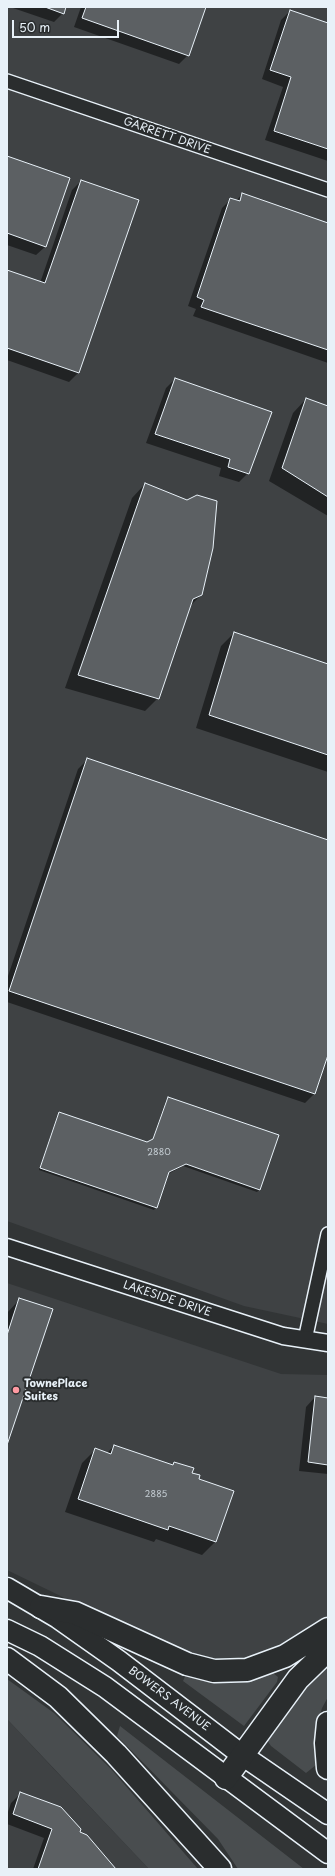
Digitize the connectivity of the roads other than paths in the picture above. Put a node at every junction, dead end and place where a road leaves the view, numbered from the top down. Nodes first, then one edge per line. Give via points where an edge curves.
1 (7, 81) edge
2 (328, 190) edge
3 (328, 1234) edge
4 (7, 1247) edge
5 (305, 1340) junction
6 (328, 1343) edge
7 (7, 1588) edge
8 (41, 1607) junction
9 (328, 1629) edge
10 (7, 1630) edge
11 (328, 1650) edge
12 (7, 1659) edge
13 (328, 1723) edge
14 (242, 1755) junction
15 (328, 1768) edge
16 (226, 1778) junction
17 (328, 1814) edge
18 (328, 1853) edge
19 (220, 1869) edge

1 - 2 street, GARRETT DRIVE
3 - 5 street
4 - 5 street, LAKESIDE DRIVE via 283,1336
5 - 6 street, LAKESIDE DRIVE
7 - 8 main road, BOWERS AVENUE
8 - 9 highway via 75,1613 187,1664 214,1670 247,1670 284,1656
8 - 14 main road, BOWERS AVENUE via 119,1661
10 - 16 main road via 40,1646 105,1687
11 - 14 highway via 298,1679
12 - 19 highway via 58,1697 116,1754
13 - 15 highway
14 - 16 highway
14 - 17 main road, BOWERS AVENUE
16 - 18 main road

